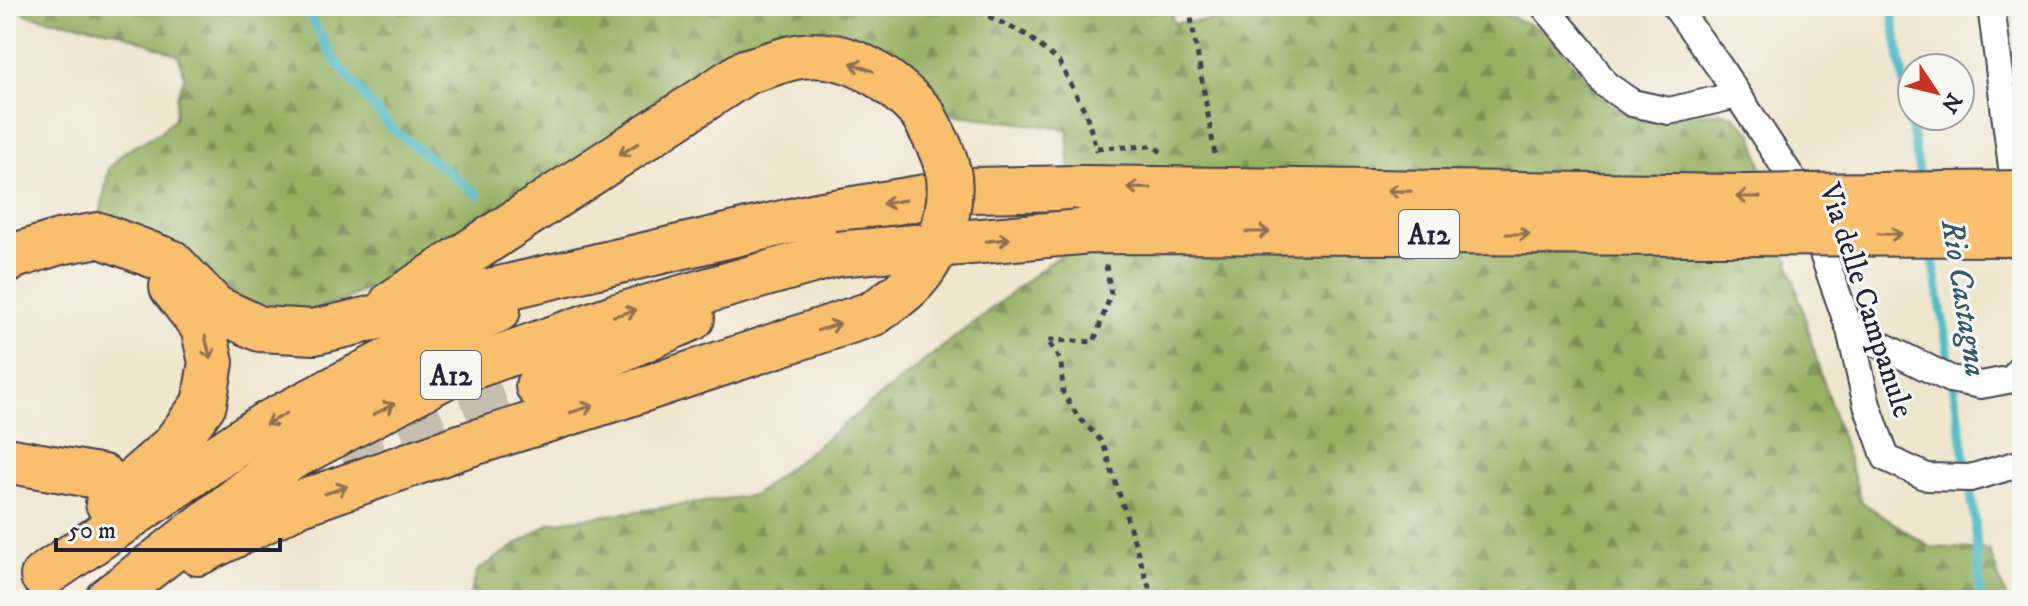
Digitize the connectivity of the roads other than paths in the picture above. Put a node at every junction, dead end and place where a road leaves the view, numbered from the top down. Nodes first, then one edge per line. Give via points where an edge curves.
1 (1544, 6) edge
2 (1676, 6) edge
3 (1690, 6) edge
4 (1991, 6) edge
5 (1737, 95) junction
6 (2022, 193) edge
7 (99, 235) junction
8 (2022, 237) edge
9 (837, 254) junction
10 (6, 262) edge
11 (600, 267) junction
12 (366, 319) junction
13 (1850, 330) junction
14 (2022, 366) edge
15 (538, 386) tunnel mouth
16 (6, 460) edge
17 (2022, 463) edge
18 (103, 477) tunnel mouth
19 (31, 588) edge
20 (110, 598) edge

1 - 5 street via 1605,84 1632,103 1669,111
2 - 3 street, Via delle Campanule
2 - 5 street, Via delle Campanule
4 - 8 street
5 - 13 street, Via delle Campanule via 1801,192
6 -> 11 highway, A12, bridge via 1743,197 1092,166 817,215
7 - 10 highway via 59,242
7 - 12 highway via 171,262 215,308 260,329 314,332
7 -> 19 highway via 165,279 203,327 211,362 204,404 173,446 91,517
9 -> 8 highway, A12, bridge via 1091,231
9 - 15 highway
20 -> 9 highway, A12 via 289,459 446,376 617,316
11 - 12 highway
11 -> 19 highway, A12 via 428,340 263,426
20 -> 12 highway, bridge via 301,503 874,313 910,285 935,250 946,220 949,178 923,114 900,89 874,71 838,58 802,56 747,71
13 - 14 street via 1950,379 1981,385 2013,379
13 - 17 street, Via delle Campanule via 1886,458 1927,477 1970,478
16 - 18 highway

